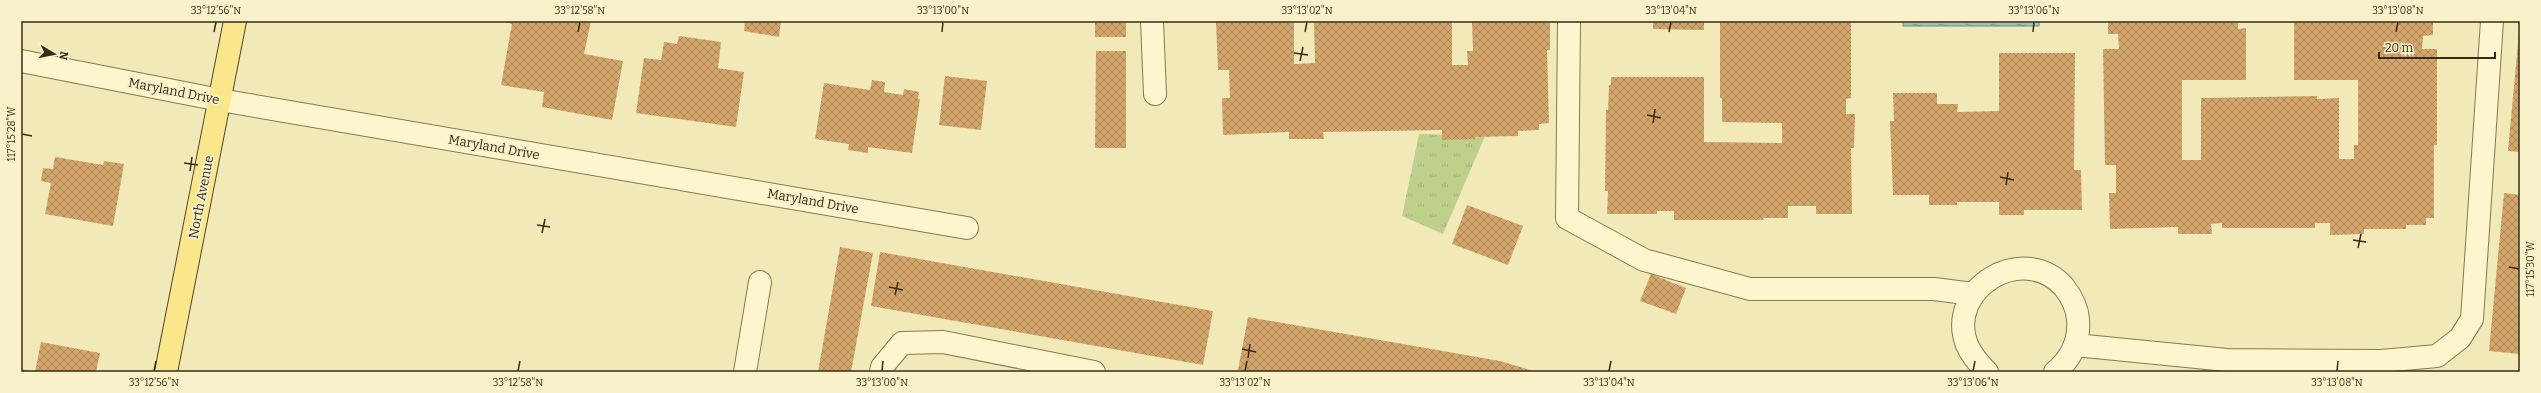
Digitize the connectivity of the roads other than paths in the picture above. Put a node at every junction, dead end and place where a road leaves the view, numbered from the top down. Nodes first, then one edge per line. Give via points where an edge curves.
1 (235, 21) edge
2 (1152, 21) edge
3 (1569, 21) edge
4 (2492, 21) edge
5 (21, 61) edge
6 (1155, 94) dead end
7 (220, 100) junction
8 (967, 228) dead end
9 (760, 282) dead end
10 (1973, 294) junction
11 (2074, 358) edge
12 (166, 372) edge
13 (745, 372) edge
14 (881, 372) edge
15 (1094, 372) edge
16 (1987, 372) edge
17 (2055, 372) edge

1 - 7 main road, North Avenue
2 - 6 street
3 - 10 street via 1567,218 1644,260 1750,288 1934,289
4 - 11 street via 2472,319 2460,338 2437,356 2381,361
5 - 7 street, Maryland Drive
7 - 8 street, Maryland Drive
7 - 12 main road, North Avenue
9 - 13 street
10 - 11 street via 1986,280 2003,271 2022,268 2041,271 2058,281 2070,295 2078,313 2079,332
10 - 16 street via 1966,310 1965,333 1975,360
11 - 17 street
14 - 15 street via 882,367 902,343 943,342

